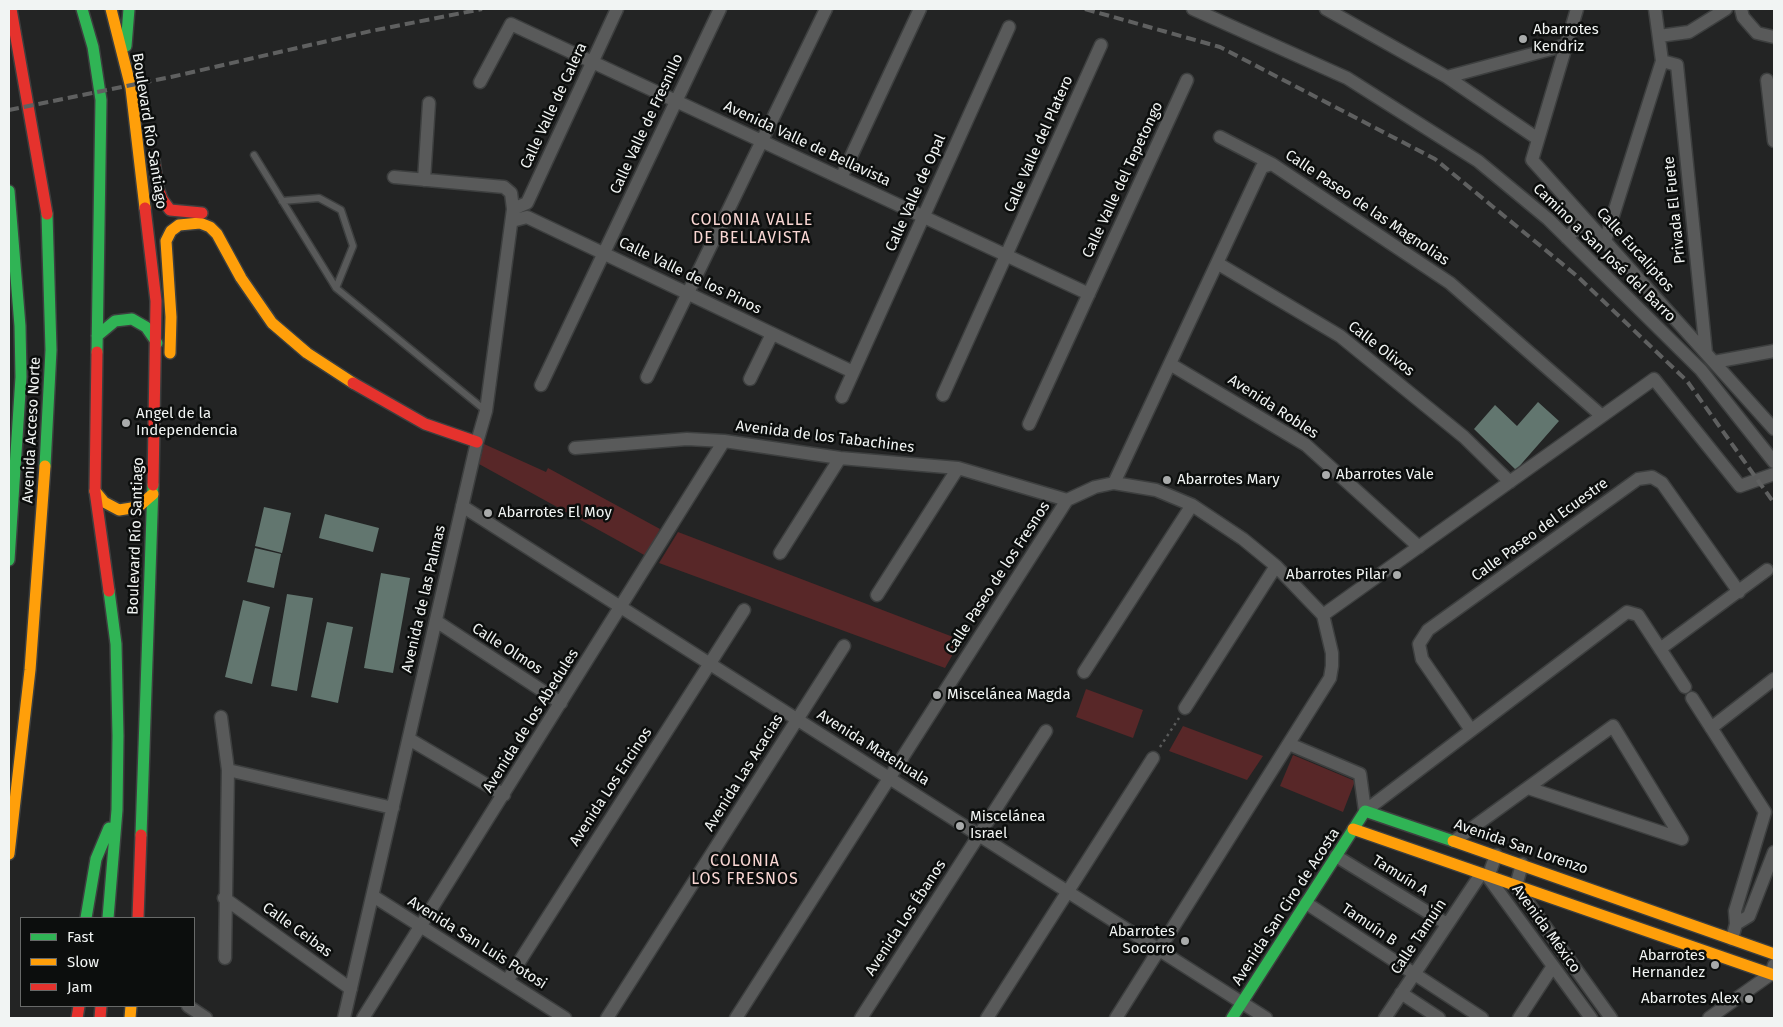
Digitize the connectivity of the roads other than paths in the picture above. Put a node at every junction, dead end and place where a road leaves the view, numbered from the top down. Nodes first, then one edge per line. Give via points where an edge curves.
1 (11, 9) edge
2 (82, 9) edge
3 (111, 9) edge
4 (129, 9) edge
5 (617, 9) edge
6 (720, 9) edge
7 (826, 9) edge
8 (920, 9) edge
9 (1192, 9) edge
10 (1326, 9) edge
11 (1577, 9) edge
12 (1655, 9) edge
13 (1726, 9) edge
14 (1741, 9) edge
15 (1009, 27) dead end
16 (1659, 36) junction
17 (1774, 37) edge
18 (1101, 45) dead end
19 (1566, 45) junction
20 (1662, 61) junction
21 (592, 62) junction
22 (125, 63) junction
23 (1447, 76) junction
24 (1187, 80) dead end
25 (1767, 80) dead end
26 (480, 82) dead end
27 (131, 88) junction
28 (676, 101) junction
29 (429, 103) dead end
30 (146, 119) dead end
31 (1220, 137) dead end
32 (1538, 139) junction
33 (762, 141) junction
34 (1774, 141) edge
35 (153, 152) dead end
36 (254, 155) dead end
37 (1272, 164) junction
38 (394, 177) dead end
39 (841, 178) junction
40 (424, 180) junction
41 (9, 191) edge
42 (282, 201) junction
43 (527, 203) junction
44 (513, 215) junction
45 (528, 216) junction
46 (923, 216) junction
47 (1585, 219) junction
48 (1567, 238) junction
49 (1605, 241) junction
50 (604, 253) junction
51 (1006, 255) junction
52 (1217, 263) junction
53 (336, 288) junction
54 (688, 293) junction
55 (1089, 294) junction
56 (14, 325) edge
57 (772, 334) junction
58 (97, 336) junction
59 (157, 343) junction
60 (317, 345) dead end
61 (1774, 351) edge
62 (332, 355) dead end
63 (1710, 357) junction
64 (1170, 364) junction
65 (853, 372) junction
66 (647, 377) dead end
67 (750, 379) dead end
68 (541, 385) dead end
69 (396, 394) dead end
70 (943, 395) dead end
71 (842, 397) dead end
72 (156, 411) junction
73 (486, 411) junction
74 (1602, 416) junction
75 (1029, 424) dead end
76 (1774, 429) edge
77 (724, 441) junction
78 (477, 442) junction
79 (575, 448) dead end
80 (840, 458) junction
81 (1774, 462) edge
82 (958, 468) junction
83 (1774, 474) edge
84 (1510, 482) junction
85 (1114, 483) junction
86 (95, 491) junction
87 (153, 494) junction
88 (1067, 500) junction
89 (462, 506) junction
90 (1192, 506) junction
91 (1420, 547) junction
92 (780, 553) dead end
93 (9, 560) edge
94 (1276, 566) junction
95 (1767, 570) dead end
96 (1739, 592) junction
97 (877, 595) dead end
98 (621, 607) junction
99 (744, 610) dead end
100 (1323, 615) junction
101 (436, 621) junction
102 (844, 646) dead end
103 (1660, 649) junction
104 (709, 664) junction
105 (1084, 672) dead end
106 (1774, 679) edge
107 (1685, 687) dead end
108 (1692, 698) dead end
109 (561, 703) junction
110 (1185, 708) road end
111 (221, 717) dead end
112 (797, 720) junction
113 (1711, 728) junction
114 (1471, 730) junction
115 (1046, 731) dead end
116 (409, 739) junction
117 (1289, 744) junction
118 (1153, 758) road end
119 (228, 770) junction
120 (889, 778) junction
121 (1528, 788) junction
122 (504, 795) junction
123 (393, 808) junction
124 (117, 810) junction
125 (1365, 811) junction
126 (1770, 813) edge
127 (1353, 830) junction
128 (979, 835) junction
129 (1454, 841) junction
130 (1774, 852) edge
131 (9, 854) edge
132 (1496, 855) junction
133 (1336, 856) junction
134 (1522, 864) junction
135 (1484, 875) junction
136 (1516, 886) junction
137 (1068, 892) junction
138 (372, 896) junction
139 (224, 898) junction
140 (1306, 903) junction
141 (86, 917) edge
142 (108, 917) edge
143 (139, 917) edge
144 (1447, 924) junction
145 (1736, 924) junction
146 (421, 927) junction
147 (1732, 939) junction
148 (1159, 950) junction
149 (1774, 954) edge
150 (225, 958) dead end
151 (1553, 966) junction
152 (1413, 974) junction
153 (1773, 974) edge
154 (506, 981) junction
155 (351, 989) junction
156 (1401, 993) junction
157 (1242, 1003) junction
158 (190, 1007) edge
159 (206, 1018) edge
160 (344, 1018) edge
161 (364, 1018) edge
162 (565, 1018) edge
163 (607, 1018) edge
164 (736, 1018) edge
165 (861, 1018) edge
166 (987, 1018) edge
167 (1116, 1018) edge
168 (1232, 1018) edge
169 (1266, 1018) edge
170 (1385, 1018) edge
171 (1439, 1018) edge
172 (1482, 1018) edge
173 (1519, 1018) edge
174 (1591, 1018) edge
175 (1611, 1018) edge
176 (1709, 1018) edge

1 - 131 main road, Avenida Acceso Norte via 47,208 51,350 43,511 30,670
2 - 58 main road, Boulevard Río Santiago via 93,47 101,100
3 - 22 main road, Boulevard Río Santiago
4 - 22 main road
5 - 21 street, Calle Valle de Calera
6 - 28 street, Calle Valle de Fresnillo
7 - 33 street
8 - 39 street
9 - 48 street, Camino a San José del Barro via 1347,78 1478,161
10 - 23 street
11 - 19 street
12 - 16 street
13 - 16 street via 1689,32
14 - 17 street via 1743,17 1757,33
15 - 46 street, Calle Valle de Opal
16 - 20 street
18 - 51 street, Calle Valle del Platero
19 - 23 street
19 - 32 street
20 - 49 street
20 - 63 street, Privada El Fuete via 1677,65
21 - 26 street, Avenida Valle de Bellavista via 511,24
21 - 28 street, Avenida Valle de Bellavista
21 - 43 street, Calle Valle de Calera
22 - 27 main road, Boulevard Río Santiago
23 - 32 street
24 - 55 street, Calle Valle del Tepetongo
25 - 34 street
27 - 30 main road
27 - 59 main road, Boulevard Río Santiago via 148,217
28 - 33 street, Avenida Valle de Bellavista
28 - 50 street, Calle Valle de Fresnillo
29 - 40 street
31 - 37 street
32 - 47 street, Calle Eucaliptos via 1532,160
33 - 39 street, Avenida Valle de Bellavista
33 - 54 street
35 - 60 main road via 158,188 170,210 205,213 217,219 278,312
36 - 42 lane
37 - 52 street, Calle Paseo de las Magnolias via 1262,167
37 - 74 street, Calle Paseo de las Magnolias via 1450,283
38 - 40 street
39 - 46 street, Avenida Valle de Bellavista
40 - 44 street via 504,187 511,193
41 - 56 main road, Avenida Acceso Norte
42 - 53 lane
42 - 53 lane via 319,198 341,210 353,246
43 - 44 street
43 - 45 lane
44 - 45 street
44 - 73 street, Avenida de las Palmas
45 - 50 street, Calle Valle de los Pinos
46 - 51 street, Avenida Valle de Bellavista
46 - 65 street, Calle Valle de Opal
47 - 48 street
47 - 49 street, Calle Eucaliptos
48 - 81 street, Camino a San José del Barro via 1701,370
49 - 63 street, Calle Eucaliptos
50 - 54 street, Calle Valle de los Pinos
50 - 68 street, Calle Valle de Fresnillo
51 - 55 street, Avenida Valle de Bellavista
51 - 70 street, Calle Valle del Platero
52 - 64 street, Calle Paseo de las Magnolias
52 - 84 street, Calle Olivos via 1340,336 1464,436
53 - 73 lane
54 - 57 street, Calle Valle de los Pinos
54 - 66 street
55 - 75 street, Calle Valle del Tepetongo
56 - 93 main road, Avenida Acceso Norte via 18,377
57 - 65 street, Calle Valle de los Pinos
57 - 67 street
58 - 59 main road via 115,321 132,318 146,327
58 - 86 main road, Boulevard Río Santiago
59 - 72 main road, Boulevard Río Santiago
61 - 63 street
62 - 69 main road
63 - 76 street, Calle Eucaliptos
64 - 85 street, Calle Paseo de las Magnolias
64 - 91 street, Avenida Robles via 1306,446
65 - 71 street, Calle Valle de Opal
72 - 78 main road via 168,370 171,317 166,241 179,225 200,223 217,234 241,278 272,323 307,353 425,424
72 - 87 main road, Boulevard Río Santiago
73 - 78 street, Avenida de las Palmas via 477,428
74 - 83 street via 1654,379 1740,486
74 - 84 street
77 - 79 street, Avenida de los Tabachines via 687,439
77 - 80 street, Avenida de los Tabachines
77 - 98 street, Avenida de los Abedules
78 - 89 street, Avenida de las Palmas
80 - 82 street, Avenida de los Tabachines
80 - 92 street
82 - 88 street, Avenida de los Tabachines
82 - 97 street
84 - 91 street
85 - 88 street, Calle Paseo de los Fresnos
85 - 90 street, Calle Paseo de los Fresnos via 1156,490
86 - 87 main road via 104,502 119,510 138,507
86 - 124 main road, Boulevard Río Santiago via 116,644
87 - 143 main road, Boulevard Río Santiago
88 - 120 street, Calle Paseo de los Fresnos
89 - 98 street, Avenida Matehuala
89 - 101 street, Avenida de las Palmas
90 - 94 street, Calle Paseo de los Fresnos via 1243,539
90 - 105 street
91 - 100 street
94 - 100 street, Calle Paseo de los Fresnos
94 - 110 street
95 - 96 street
96 - 103 street
96 - 114 street, Calle Paseo del Ecuestre via 1662,483 1652,477 1638,479 1428,630 1419,644 1422,659
98 - 104 street, Avenida Matehuala
98 - 109 street, Avenida de los Abedules
99 - 104 street, Avenida Los Encinos
100 - 117 street via 1332,654 1330,678
101 - 109 street, Calle Olmos
101 - 116 street, Avenida de las Palmas
102 - 112 street, Avenida Las Acacias
103 - 107 street
103 - 114 street via 1638,616 1628,612
104 - 112 street, Avenida Matehuala
104 - 154 street, Avenida Los Encinos
106 - 113 street
108 - 113 street
109 - 122 street, Avenida de los Abedules
111 - 119 street
112 - 120 street, Avenida Matehuala
112 - 163 street, Avenida Las Acacias
113 - 126 street
114 - 125 street
115 - 128 street, Avenida Los Ébanos
116 - 122 street
116 - 123 street, Avenida de las Palmas
117 - 125 street via 1360,774
117 - 148 street
118 - 137 street
119 - 123 street
119 - 139 street
120 - 128 street, Avenida Matehuala
120 - 164 street, Calle Paseo de los Fresnos
121 - 121 street via 1613,726 1682,839
121 - 129 street
122 - 146 street, Avenida de los Abedules
123 - 138 street, Avenida de las Palmas
124 - 141 main road via 96,860
124 - 142 main road, Boulevard Río Santiago
125 - 127 main road, Avenida San Ciro de Acosta
125 - 129 main road, Avenida San Lorenzo
126 - 145 street via 1735,911
127 - 133 main road, Avenida San Ciro de Acosta
127 - 135 main road
128 - 137 street, Avenida Matehuala
128 - 165 street, Avenida Los Ébanos
129 - 132 main road, Avenida San Lorenzo
130 - 145 street via 1749,916
132 - 134 main road, Avenida San Lorenzo
132 - 135 street
133 - 140 main road, Avenida San Ciro de Acosta
133 - 144 street, Tamuín A
134 - 136 street, Avenida México
134 - 147 main road, Avenida San Lorenzo
135 - 136 main road
135 - 144 street, Calle Tamuín
135 - 151 street, Avenida México
136 - 153 main road
136 - 175 street, Avenida México
137 - 148 street, Avenida Matehuala
137 - 166 street
138 - 146 street, Avenida San Luis Potosi
138 - 155 street, Avenida de las Palmas
139 - 150 street
139 - 155 street, Calle Ceibas
140 - 152 street, Tamuín B
140 - 157 main road, Avenida San Ciro de Acosta
144 - 152 street, Calle Tamuín
145 - 147 street
146 - 154 street, Avenida San Luis Potosi
146 - 161 street, Avenida de los Abedules
147 - 149 main road, Avenida San Lorenzo
148 - 157 street, Avenida Matehuala
148 - 167 street
151 - 173 street
151 - 174 street, Avenida México
152 - 156 street, Calle Tamuín
152 - 172 street, Tamuín B
153 - 176 street
154 - 162 street, Avenida San Luis Potosi
155 - 160 street, Avenida de las Palmas
156 - 170 street, Calle Tamuín
156 - 171 street
157 - 168 main road, Avenida San Ciro de Acosta
157 - 169 street, Avenida Matehuala
158 - 159 street

